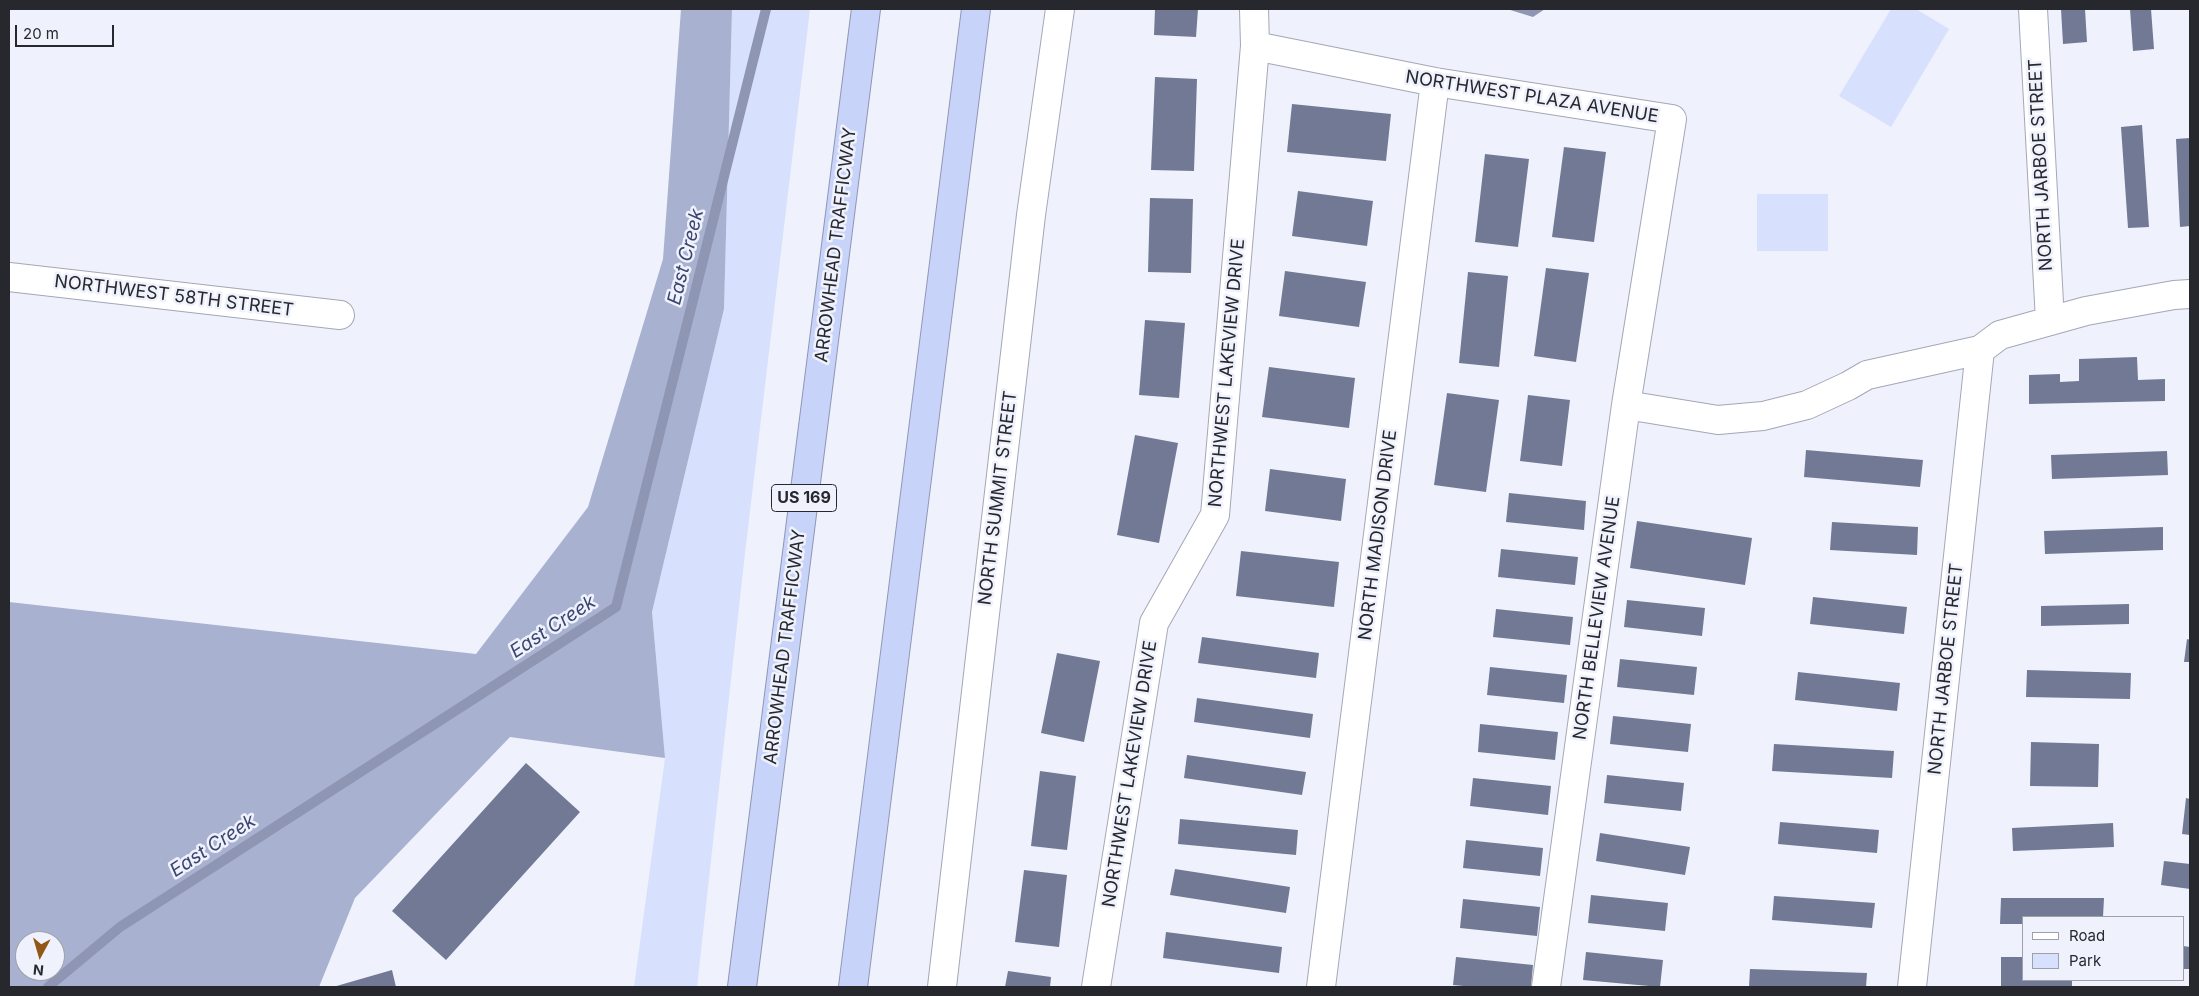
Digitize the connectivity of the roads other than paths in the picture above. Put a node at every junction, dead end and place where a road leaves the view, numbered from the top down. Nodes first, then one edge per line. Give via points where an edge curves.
1 (866, 9) edge
2 (976, 9) edge
3 (1060, 9) edge
4 (1254, 9) edge
5 (2033, 9) edge
6 (1255, 46) junction
7 (1435, 82) junction
8 (9, 277) edge
9 (2190, 294) edge
10 (340, 315) dead end
11 (2050, 321) junction
12 (1980, 350) junction
13 (1626, 405) junction
14 (742, 987) edge
15 (853, 987) edge
16 (942, 987) edge
17 (1096, 987) edge
18 (1322, 987) edge
19 (1546, 987) edge
20 (1912, 987) edge

1 - 14 highway, ARROWHEAD TRAFFICWAY / US 169
2 - 15 highway
3 - 16 street, NORTH SUMMIT STREET via 1031,215
4 - 6 street, NORTHWEST LAKEVIEW DRIVE
5 - 11 street, NORTH JARBOE STREET
6 - 7 street, NORTHWEST PLAZA AVENUE
6 - 17 street, NORTHWEST LAKEVIEW DRIVE via 1215,515 1154,623
7 - 13 street, NORTHWEST PLAZA AVENUE via 1672,119
7 - 18 street, NORTH MADISON DRIVE
8 - 10 street, NORTHWEST 58TH STREET
9 - 11 street via 2086,311
11 - 12 street via 2000,335
12 - 13 street via 1867,375 1807,405 1763,416 1718,420
12 - 20 street, NORTH JARBOE STREET
13 - 19 street, NORTH BELLEVIEW AVENUE

